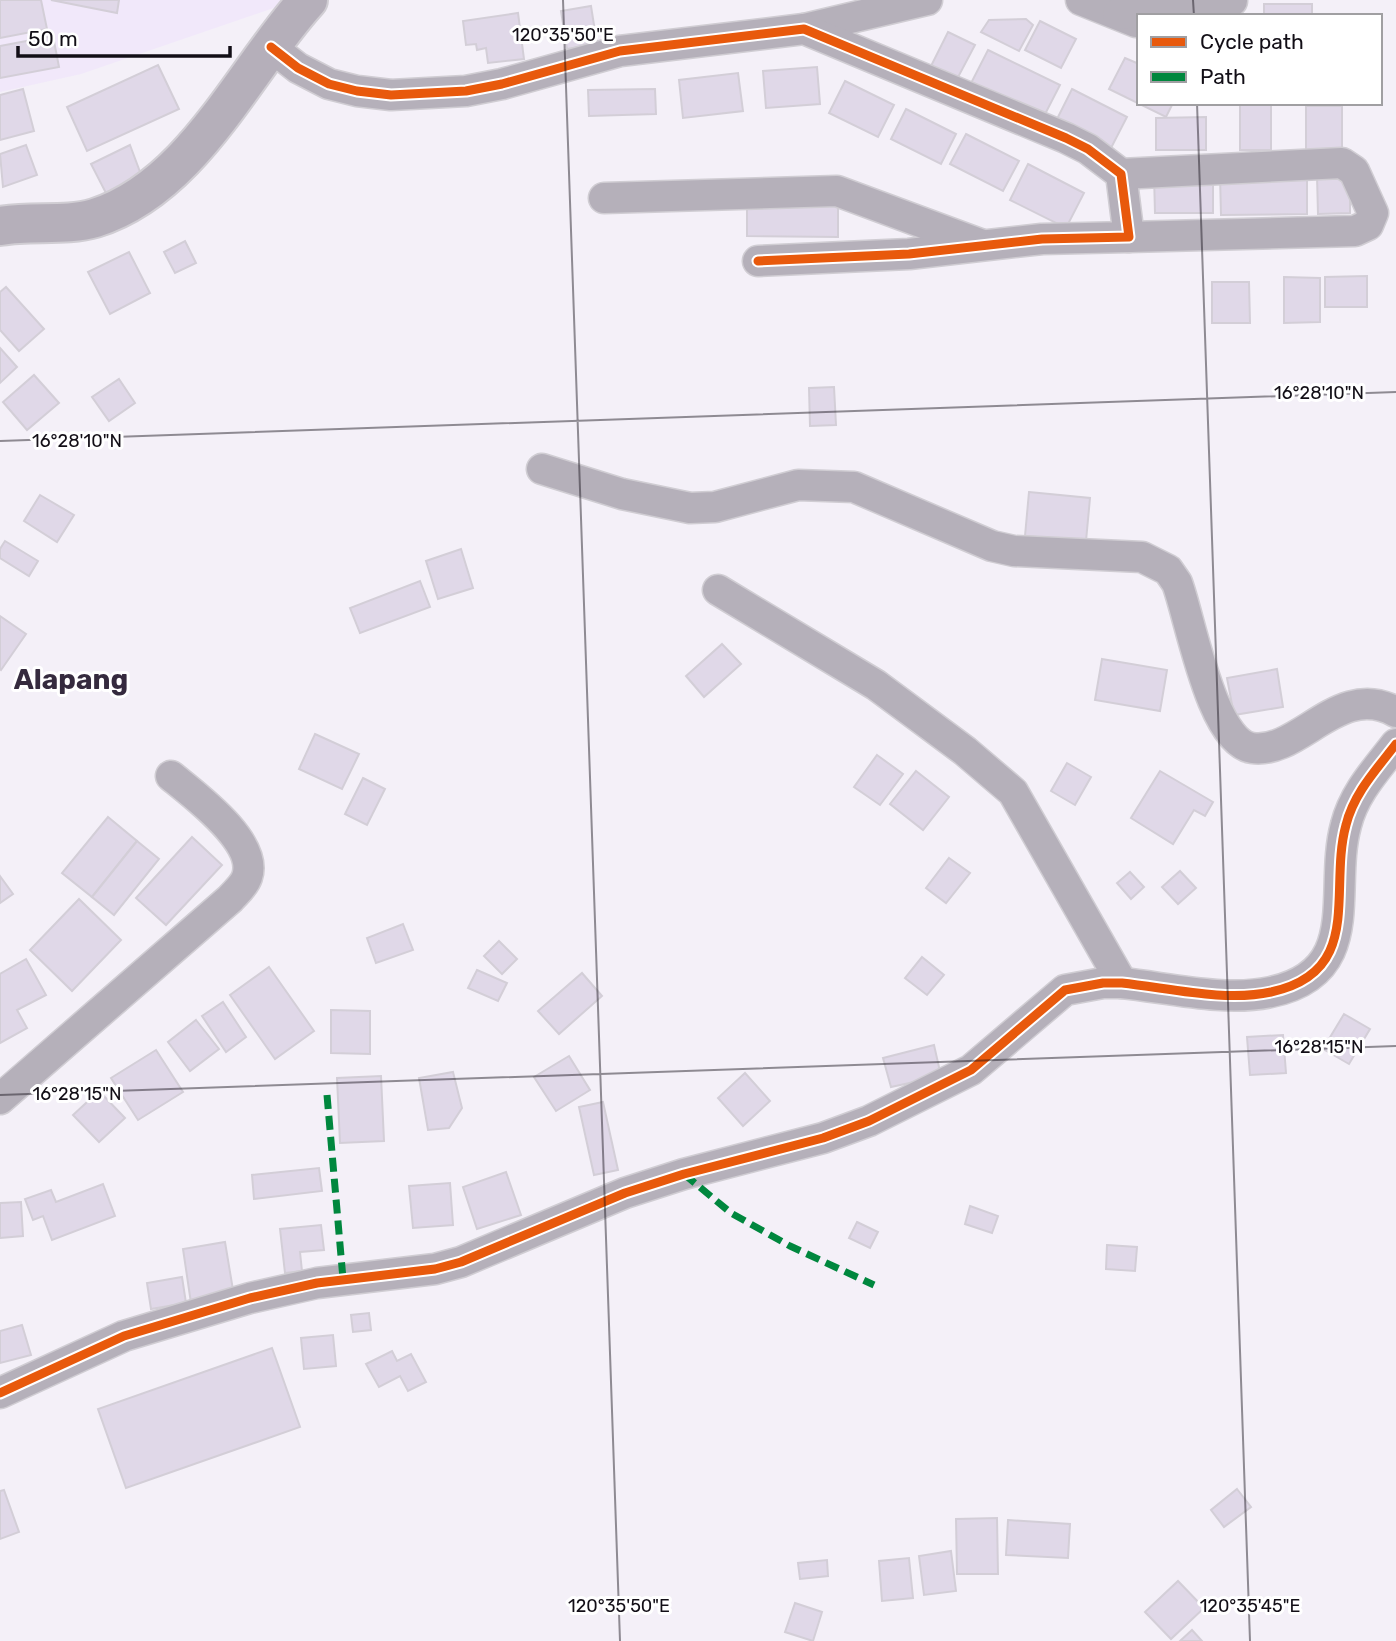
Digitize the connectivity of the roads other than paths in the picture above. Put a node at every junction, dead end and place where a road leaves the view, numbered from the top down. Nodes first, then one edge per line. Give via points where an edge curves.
1 (308, 0) edge
2 (927, 0) edge
3 (1081, 0) edge
4 (1231, 6) edge
5 (1168, 14) edge
6 (1128, 19) edge
7 (804, 29) junction
8 (271, 47) junction
9 (1121, 174) junction
10 (604, 198) dead end
11 (0, 226) edge
12 (1129, 237) junction
13 (984, 246) junction
14 (758, 261) dead end
15 (542, 468) dead end
16 (718, 590) dead end
17 (1396, 712) edge
18 (1396, 744) edge
19 (171, 776) dead end
20 (1122, 983) junction
21 (0, 1099) edge
22 (0, 1392) edge

1 - 8 main road
2 - 7 street
3 - 6 street
4 - 5 street
7 - 8 street via 620,51 502,84 423,93 357,91 329,84
7 - 9 street via 1066,138
8 - 11 main road via 216,121 179,163 144,193 94,218
9 - 12 street
9 - 12 street via 1342,163 1354,172 1373,213 1368,225 1355,231
10 - 13 street via 837,191
12 - 13 street
13 - 14 street
15 - 17 street via 622,494 690,508 715,507 798,485 854,487 992,546 1142,557 1168,570 1177,583 1215,708 1246,747 1276,744 1340,710 1360,705
16 - 20 street via 876,685 1013,792
18 - 20 street via 1352,806 1342,841 1334,945 1313,973 1270,992
19 - 21 street via 239,841 247,877 230,899
20 - 22 street via 1065,990 971,1070 904,1106 822,1138 636,1189 461,1262 282,1289 167,1321

